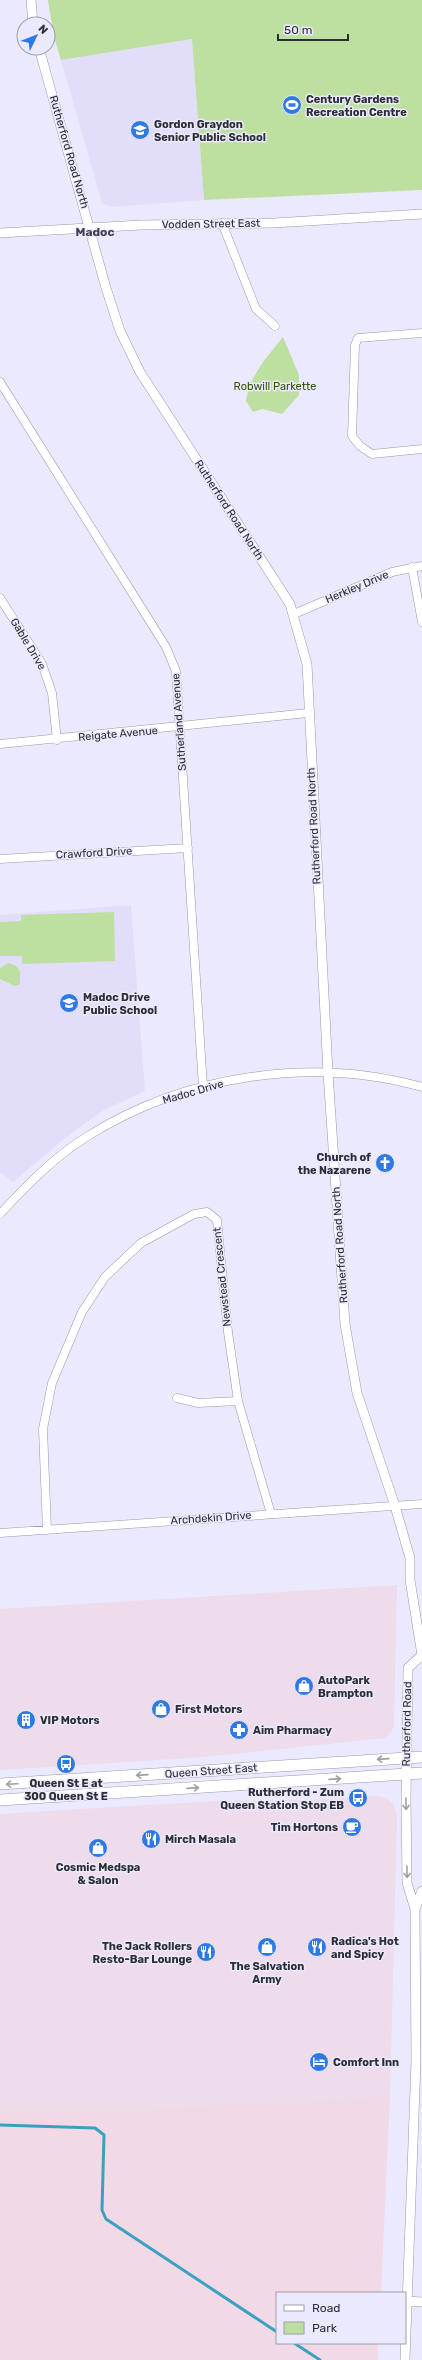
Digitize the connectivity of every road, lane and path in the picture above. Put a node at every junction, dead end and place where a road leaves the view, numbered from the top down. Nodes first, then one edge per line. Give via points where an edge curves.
1 (31, 0) edge
2 (32, 16) edge
3 (41, 56) edge
4 (422, 214) edge
5 (222, 223) junction
6 (90, 228) junction
7 (0, 234) edge
8 (275, 326) dead end
9 (422, 333) edge
10 (0, 382) edge
11 (422, 449) edge
12 (422, 566) edge
13 (412, 567) junction
14 (0, 598) edge
15 (294, 614) junction
16 (422, 622) edge
17 (308, 713) junction
18 (180, 728) junction
19 (58, 740) junction
20 (0, 744) edge
21 (188, 848) junction
22 (0, 859) edge
23 (328, 1073) junction
24 (203, 1087) junction
25 (422, 1088) edge
26 (0, 1214) edge
27 (178, 1398) dead end
28 (238, 1401) junction
29 (422, 1504) edge
30 (395, 1506) junction
31 (271, 1514) junction
32 (47, 1530) junction
33 (0, 1533) edge
34 (422, 1655) edge
35 (422, 1756) edge
36 (407, 1757) junction
37 (422, 1773) edge
38 (407, 1774) junction
39 (0, 1784) edge
40 (0, 1800) edge
41 (422, 1891) edge
42 (415, 1909) junction
43 (407, 2301) junction
44 (422, 2302) edge
45 (406, 2330) edge
46 (406, 2344) edge
47 (405, 2360) edge

1 - 2 street
3 - 6 street, Rutherford Road North
4 - 5 street, Vodden Street East via 274,223
5 - 6 street, Vodden Street East
5 - 8 street via 256,309
6 - 7 street, Vodden Street East
6 - 15 street, Rutherford Road North via 120,331 140,372
9 - 11 street via 358,338 355,345 352,436 360,446 372,454
10 - 18 street, Sutherland Avenue via 166,647 176,671
12 - 13 street, Herkley Drive
13 - 15 street, Herkley Drive via 392,572
13 - 16 street
14 - 19 street, Gable Drive via 42,664 52,693
15 - 17 street, Rutherford Road North via 307,664
17 - 18 street, Reigate Avenue
17 - 23 street, Rutherford Road North
18 - 19 street, Reigate Avenue
18 - 21 street, Sutherland Avenue
19 - 20 street, Reigate Avenue
21 - 22 street, Crawford Drive
21 - 24 street, Sutherland Avenue
23 - 24 street, Madoc Drive via 255,1076
23 - 25 street, Madoc Drive via 399,1081
23 - 30 street, Rutherford Road North via 345,1324 357,1392
24 - 26 street, Madoc Drive via 157,1102 88,1136 23,1189
27 - 28 street via 198,1404
28 - 31 street, Newstead Crescent
28 - 32 street, Newstead Crescent via 216,1220 207,1212 194,1214 141,1243 106,1276 82,1312 52,1383 43,1429
29 - 30 street, Archdekin Drive
30 - 31 street, Archdekin Drive
30 - 34 street, Rutherford Road North via 410,1558 410,1580
31 - 32 street, Archdekin Drive
32 - 33 street, Archdekin Drive
34 - 36 street, Rutherford Road via 408,1668
35 - 36 main road, Queen Street East
36 - 38 street, Rutherford Road
36 -> 39 main road, Queen Street East
37 - 38 main road, Queen Street East
40 -> 38 main road, Queen Street East
38 -> 42 street, Rutherford Road via 408,1883
41 - 42 street
42 - 43 street via 416,2068
43 - 44 street
43 - 45 street
46 - 47 street

